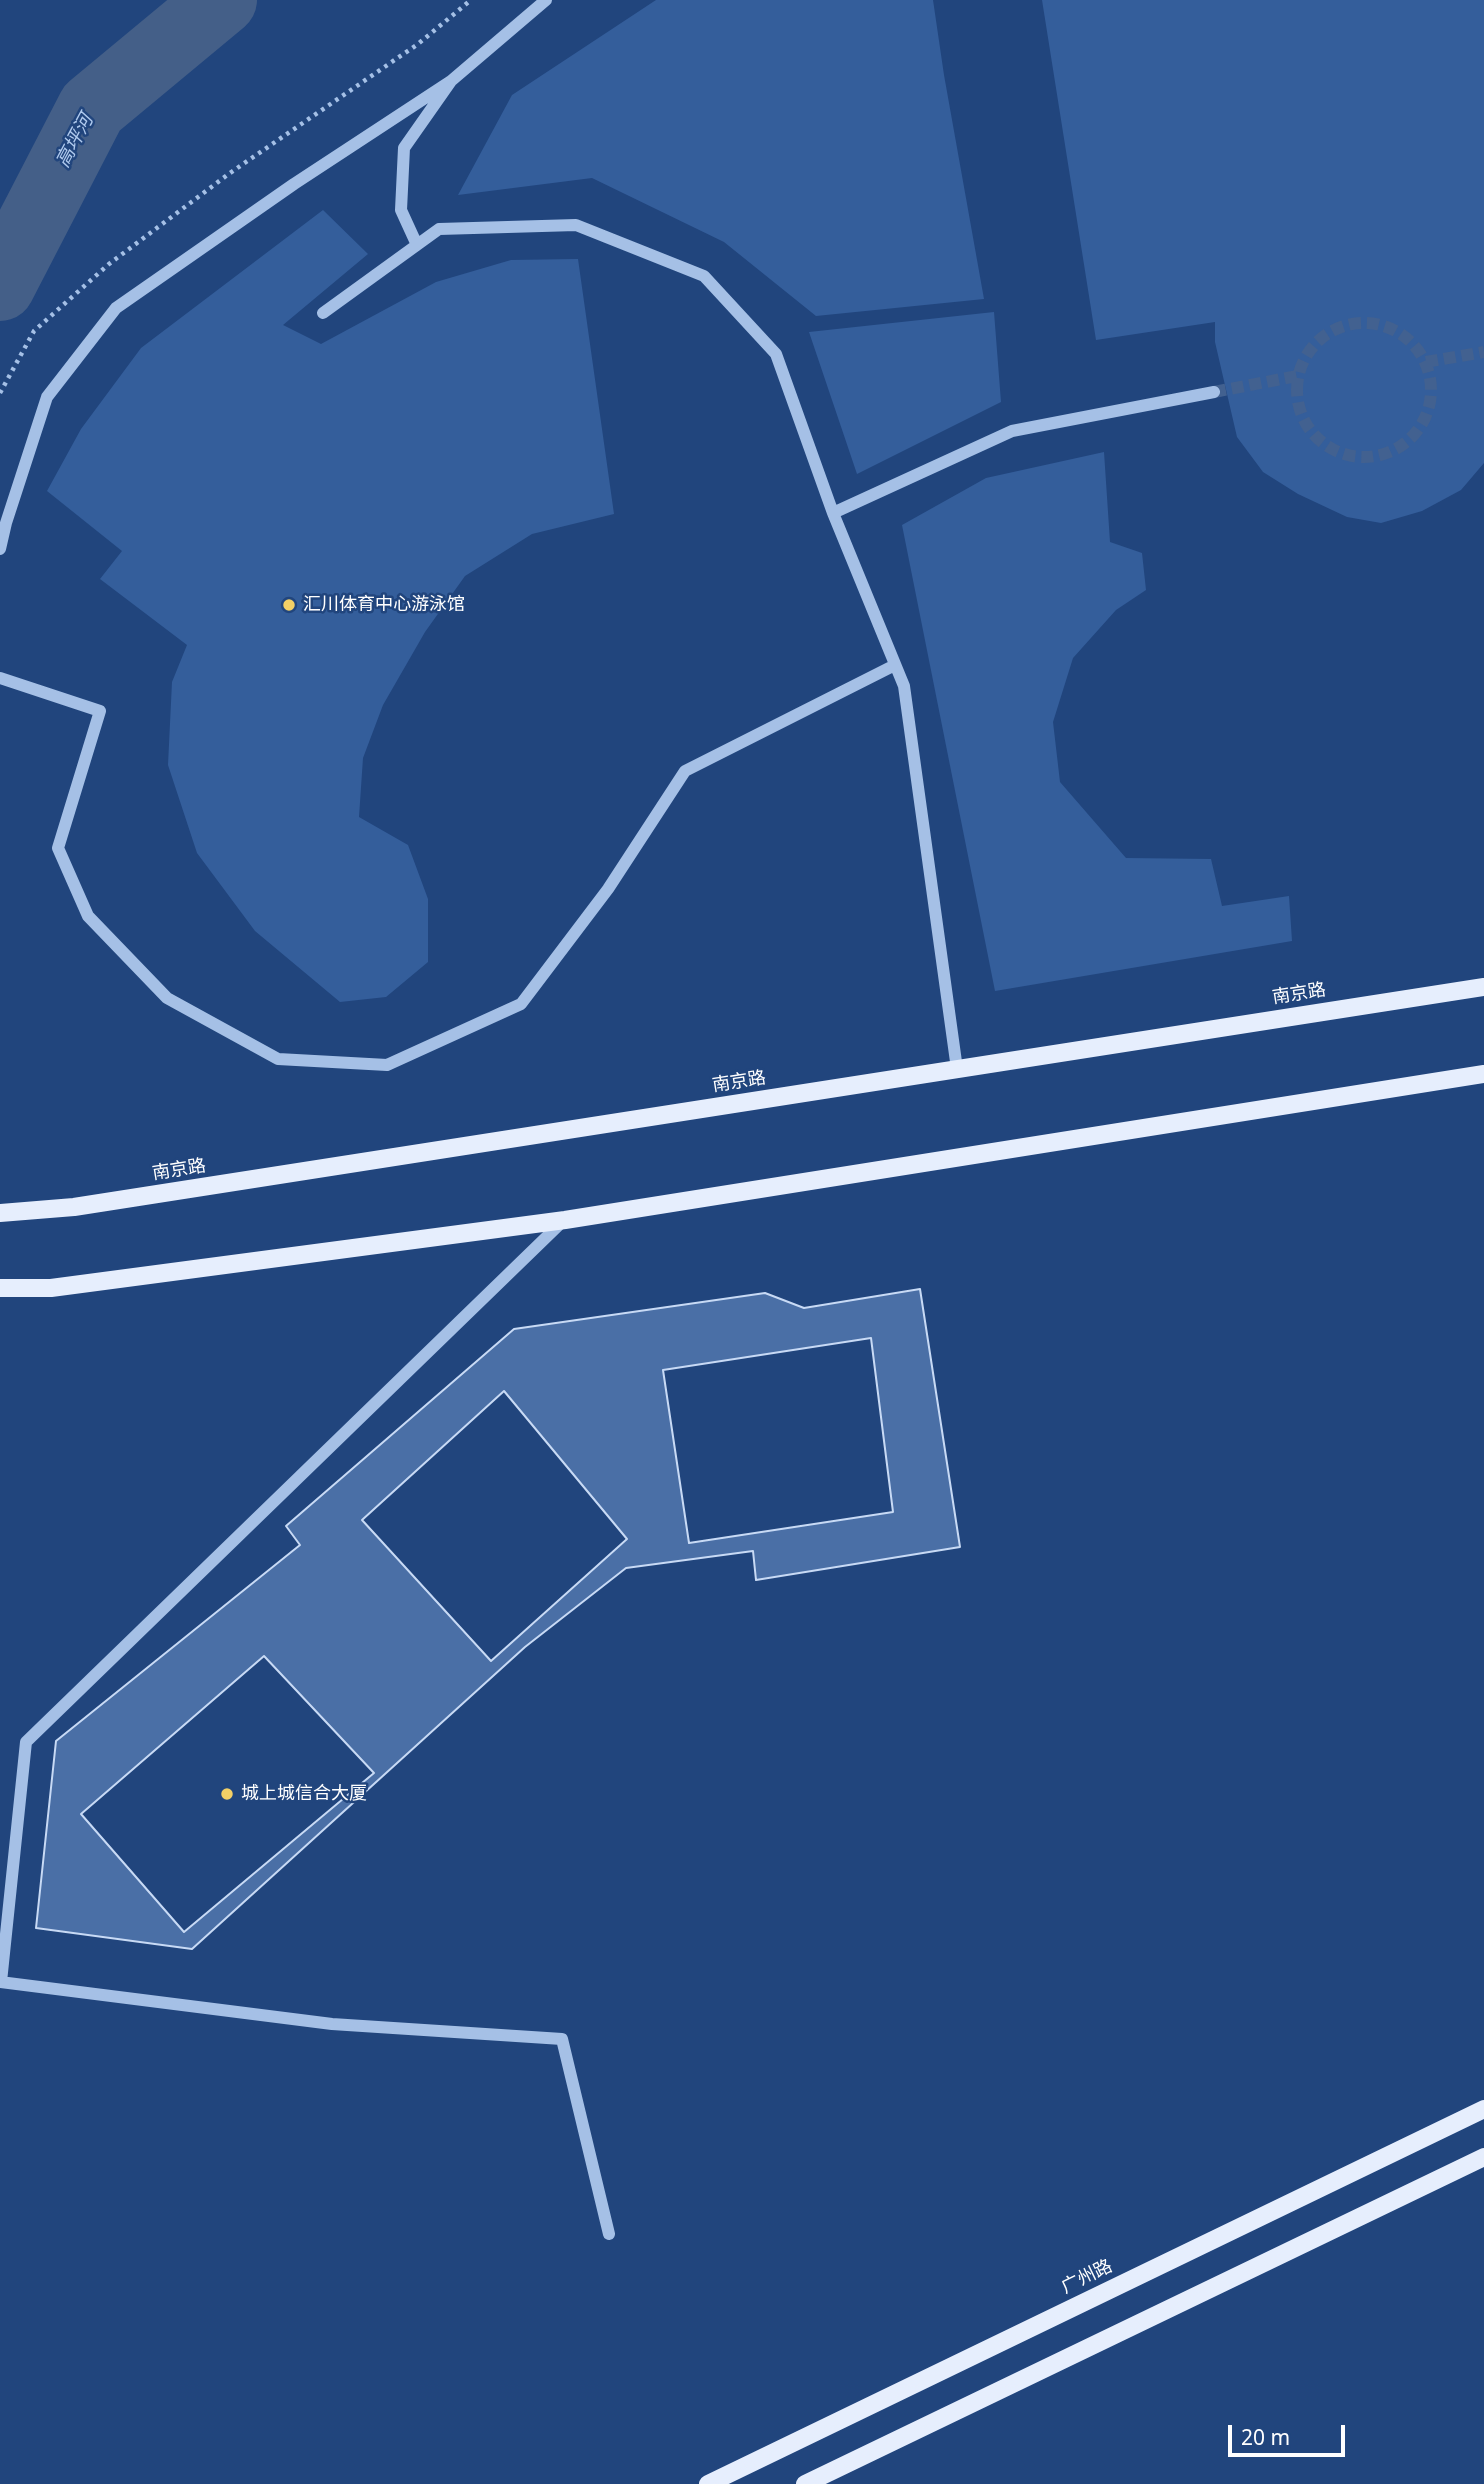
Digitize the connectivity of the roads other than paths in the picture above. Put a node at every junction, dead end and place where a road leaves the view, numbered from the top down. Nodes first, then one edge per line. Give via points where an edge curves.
1 (546, 0) edge
2 (451, 81) junction
3 (416, 245) junction
4 (323, 313) dead end
5 (1214, 392) tunnel mouth
6 (833, 513) junction
7 (0, 549) edge
8 (895, 665) junction
9 (0, 678) edge
10 (1484, 987) edge
11 (957, 1069) junction
12 (1484, 1074) edge
13 (0, 1213) edge
14 (565, 1220) junction
15 (0, 1288) edge
16 (1, 1982) edge
17 (1484, 2109) edge
18 (1484, 2157) edge
19 (608, 2234) dead end
20 (708, 2484) edge
21 (805, 2484) edge

1 - 2 street
2 - 3 street via 404,148 401,210
2 - 7 street via 116,308 47,397
3 - 4 street
3 - 6 street via 439,229 576,225 704,276 776,354
5 - 6 street via 1012,431
6 - 8 street
8 - 9 street via 685,771 608,889 521,1004 387,1065 278,1059 167,998 88,916 58,848 100,712
8 - 11 street via 904,686
10 - 11 main road, 南京路
11 - 13 main road, 南京路 via 74,1207
12 - 14 main road
14 - 15 main road via 51,1288
14 - 16 street via 26,1742
16 - 19 street via 332,2024 562,2039
17 - 20 main road, 广州路
18 - 21 main road

